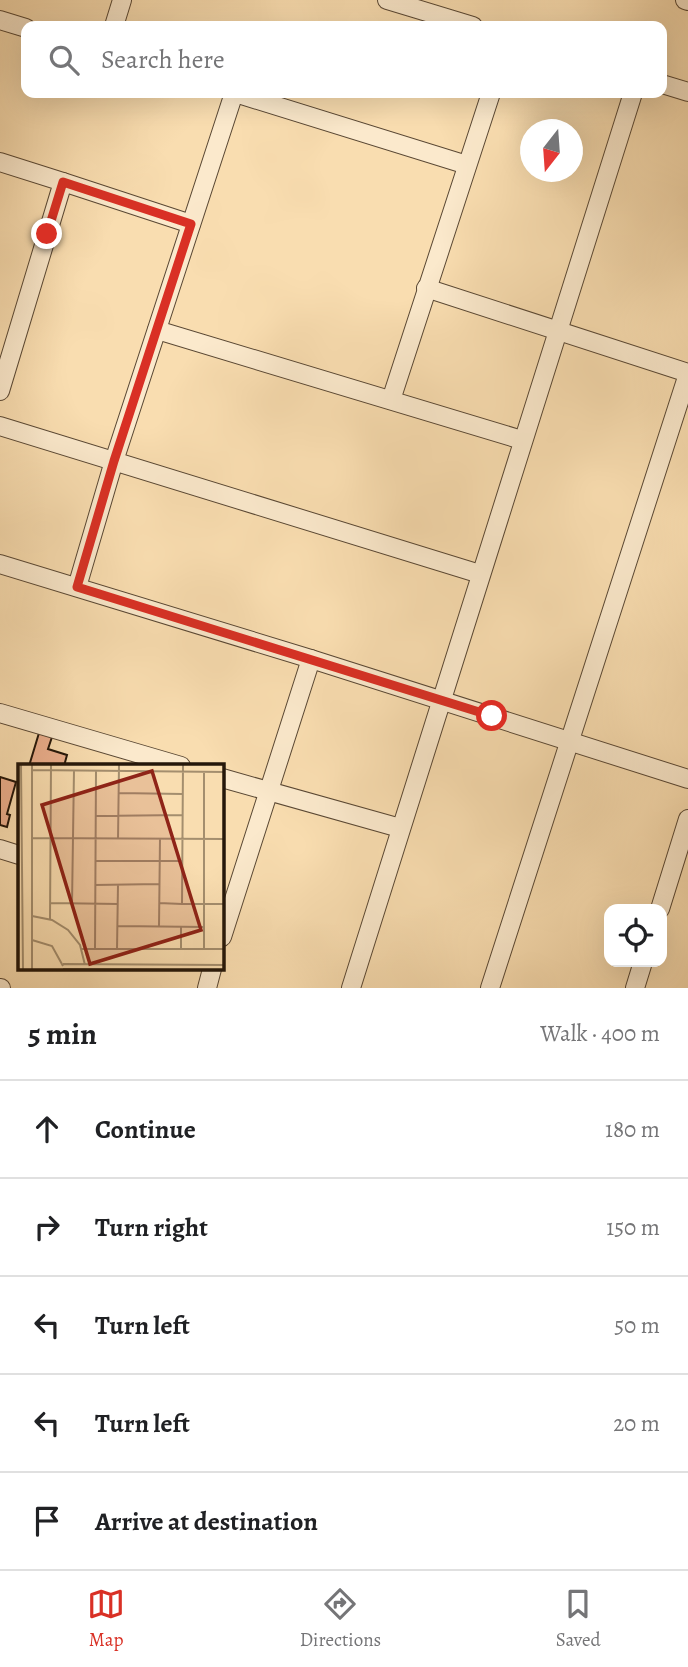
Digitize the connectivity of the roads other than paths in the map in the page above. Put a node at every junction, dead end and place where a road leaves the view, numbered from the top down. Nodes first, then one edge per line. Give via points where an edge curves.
1 (122, 0) edge
2 (387, 0) edge
3 (0, 20) edge
4 (116, 21) edge
5 (456, 21) edge
6 (21, 26) edge
7 (667, 86) edge
8 (688, 92) edge
9 (233, 98) edge
10 (251, 98) edge
11 (489, 98) edge
12 (631, 98) edge
13 (0, 162) edge
14 (467, 165) junction
15 (63, 182) junction
16 (191, 224) junction
17 (426, 288) junction
18 (157, 330) junction
19 (557, 331) junction
20 (688, 373) edge
21 (0, 391) edge
22 (391, 400) junction
23 (0, 426) edge
24 (522, 440) junction
25 (114, 461) junction
26 (0, 564) edge
27 (480, 574) junction
28 (77, 587) junction
29 (311, 659) junction
30 (441, 699) junction
31 (0, 713) edge
32 (569, 740) junction
33 (174, 764) edge
34 (224, 779) edge
35 (688, 779) edge
36 (267, 791) junction
37 (688, 819) edge
38 (400, 828) junction
39 (0, 849) edge
40 (18, 855) edge
41 (662, 904) edge
42 (224, 926) edge
43 (641, 967) edge
44 (212, 970) edge
45 (206, 988) edge
46 (351, 988) edge
47 (490, 988) edge
48 (635, 988) edge

1 - 4 street
2 - 5 street
3 - 6 street
7 - 8 street
9 - 16 street
10 - 14 street
11 - 14 street
12 - 19 street
13 - 15 street
14 - 17 street
15 - 16 street
15 - 21 street
16 - 18 street
17 - 19 street
17 - 22 street
18 - 22 street
18 - 25 street
19 - 20 street
19 - 24 street
20 - 32 street
22 - 24 street
23 - 25 street
24 - 27 street
25 - 27 street
25 - 28 street
26 - 28 street
27 - 30 street
28 - 29 street
29 - 30 street
29 - 36 street
30 - 32 street
30 - 38 street
31 - 33 street
32 - 35 street
32 - 47 street
34 - 36 street
36 - 38 street
36 - 42 street
37 - 41 street
38 - 46 street
39 - 40 street
43 - 48 street
44 - 45 street

